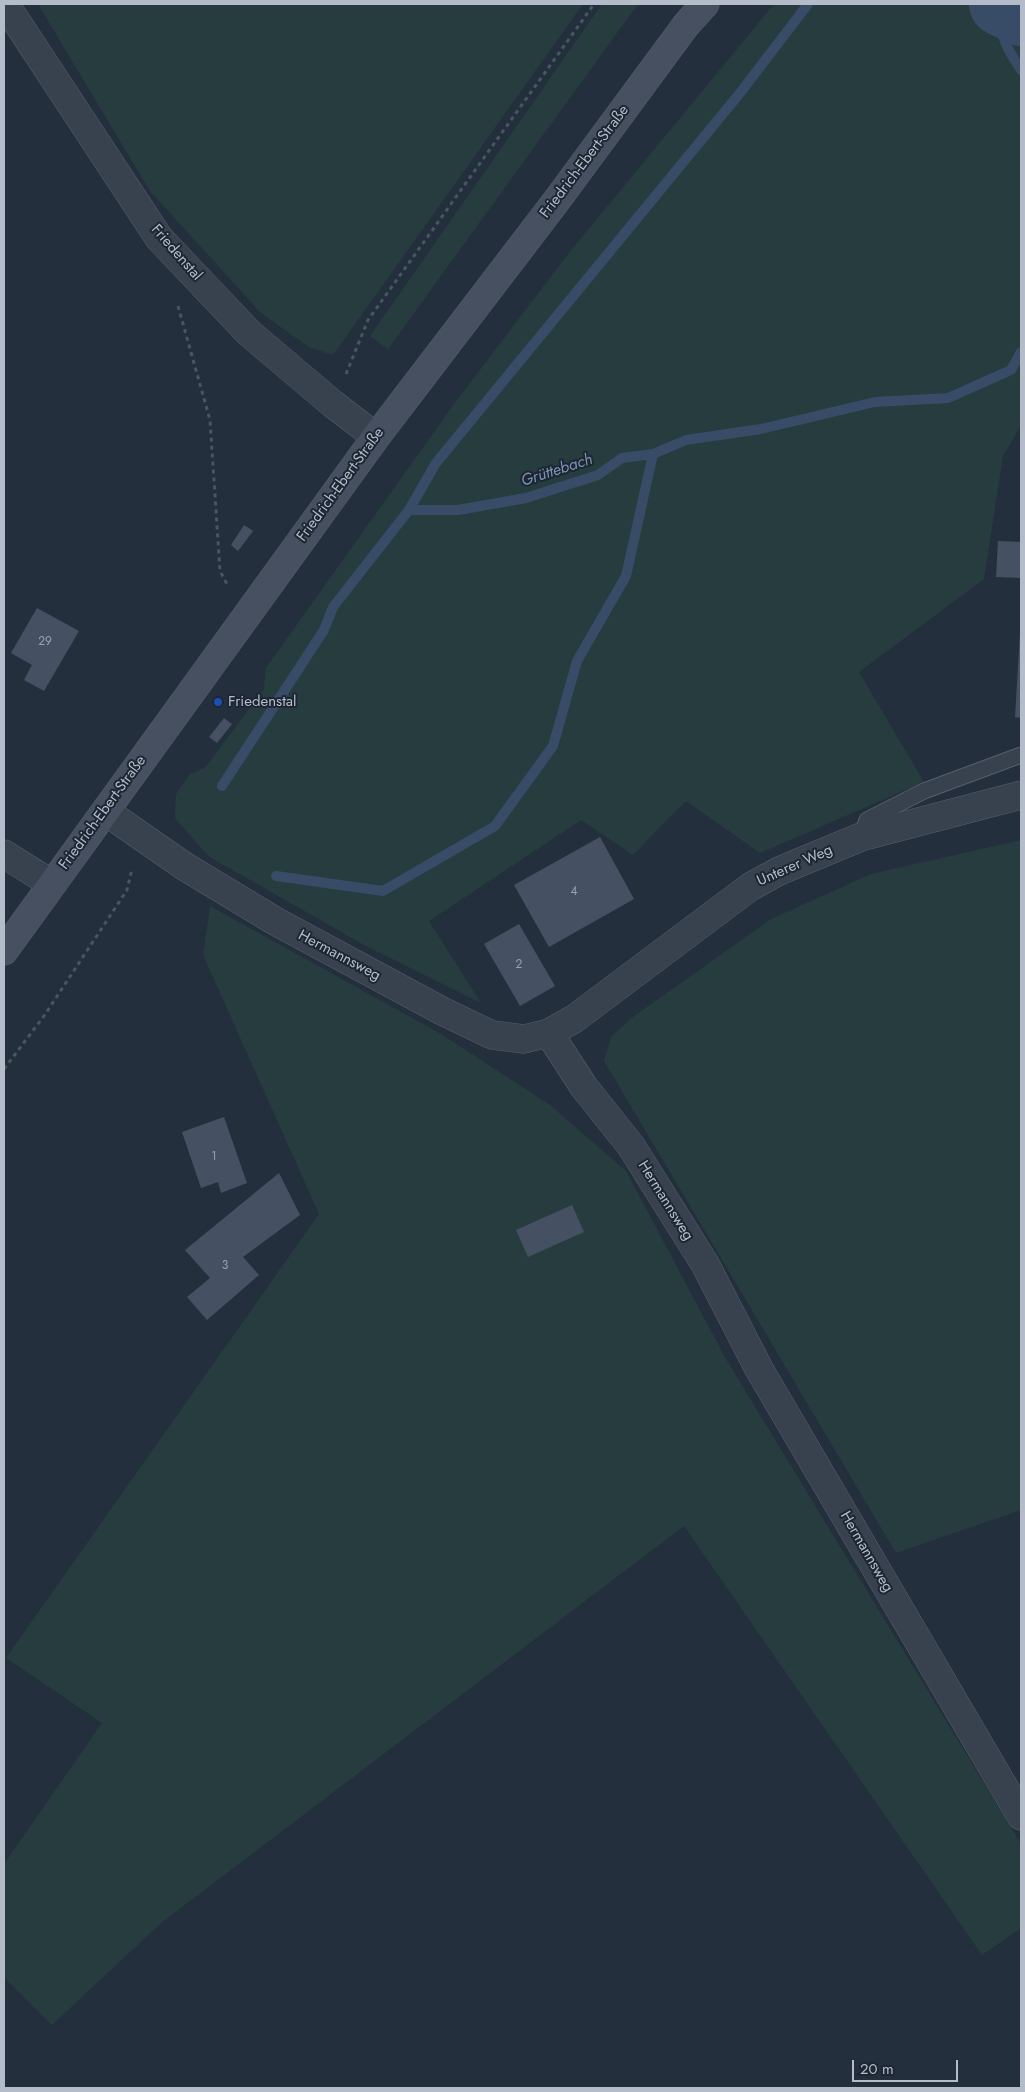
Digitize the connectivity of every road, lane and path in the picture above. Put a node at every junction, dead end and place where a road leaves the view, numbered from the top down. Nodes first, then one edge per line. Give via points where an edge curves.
1 (5, 4) edge
2 (594, 4) edge
3 (705, 4) edge
4 (692, 14) edge
5 (178, 305) dead end
6 (333, 404) junction
7 (376, 437) junction
8 (252, 608) junction
9 (1021, 755) edge
10 (1021, 795) edge
11 (105, 810) junction
12 (140, 836) junction
13 (861, 837) junction
14 (4, 854) edge
15 (52, 884) junction
16 (4, 951) edge
17 (549, 1033) junction
18 (4, 1069) edge
19 (1021, 1816) edge

1 - 6 street, Friedenstal via 159,238 249,333
2 - 6 path via 368,320
3 - 4 main road, Friedrich-Ebert-Straße
4 - 7 main road, Friedrich-Ebert-Straße via 557,200
5 - 8 path via 210,420 220,571 228,587
6 - 7 street, Friedenstal
7 - 8 main road, Friedrich-Ebert-Straße
8 - 11 main road, Friedrich-Ebert-Straße
9 - 13 lane via 924,791 867,820
10 - 13 street, Unterer Weg
11 - 12 street, Hermannsweg
11 - 15 main road, Friedrich-Ebert-Straße
12 - 17 street, Hermannsweg via 275,921 442,1011 492,1034 524,1039
12 - 18 path via 127,890 44,1016
13 - 17 street, Unterer Weg via 779,871 750,887 574,1018
14 - 15 street
15 - 16 main road, Friedrich-Ebert-Straße
17 - 19 street, Hermannsweg via 584,1087 631,1146 705,1264 758,1369

